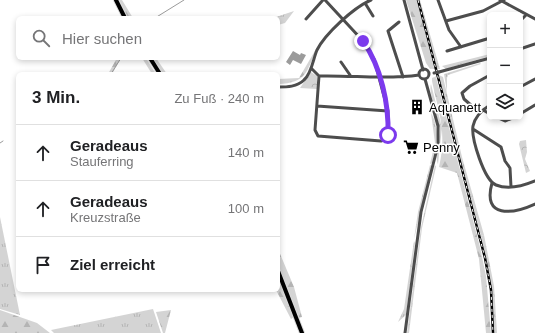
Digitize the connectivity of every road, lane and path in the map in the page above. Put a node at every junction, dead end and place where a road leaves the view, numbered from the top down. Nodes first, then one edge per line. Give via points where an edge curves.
1 (116, 0) edge
2 (324, 0) edge
3 (371, 0) edge
4 (404, 0) edge
5 (438, 0) edge
6 (502, 0) edge
7 (365, 3) junction
8 (526, 15) junction
9 (124, 16) edge
10 (372, 16) dead end
11 (523, 18) edge
12 (306, 19) dead end
13 (535, 19) edge
14 (343, 20) junction
15 (446, 21) junction
16 (399, 22) dead end
17 (487, 39) edge
18 (535, 44) edge
19 (461, 47) junction
20 (523, 48) edge
21 (446, 51) dead end
22 (487, 59) edge
23 (151, 60) edge
24 (341, 62) dead end
25 (311, 68) junction
26 (423, 70) junction
27 (159, 72) edge
28 (429, 74) junction
29 (419, 75) junction
30 (319, 76) junction
31 (350, 76) junction
32 (403, 77) junction
33 (487, 77) edge
34 (380, 78) junction
35 (425, 79) junction
36 (535, 79) edge
37 (523, 85) edge
38 (280, 87) edge
39 (535, 105) edge
40 (317, 106) junction
41 (487, 107) edge
42 (483, 110) junction
43 (388, 111) junction
44 (487, 112) edge
45 (523, 112) edge
46 (480, 113) junction
47 (473, 129) junction
48 (535, 181) edge
49 (492, 183) junction
50 (511, 187) junction
51 (535, 204) edge
52 (280, 276) edge
53 (302, 333) edge
54 (405, 333) edge

1 - 9 main road
2 - 12 street
2 - 14 street
3 - 7 street
4 - 26 street
5 - 15 street
6 - 8 street
6 - 15 street via 476,14
7 - 10 street
7 - 14 street
8 - 11 street
8 - 13 street
14 - 25 street via 318,48
14 - 34 street via 368,49
15 - 19 street via 454,40
16 - 32 street via 388,31
17 - 19 street
18 - 20 street
19 - 21 street
22 - 28 street, bridge
23 - 27 main road
24 - 31 street
25 - 30 street
25 - 38 street via 300,83
26 - 28 street via 428,70
26 - 29 street
28 - 35 street
29 - 32 street
29 - 35 street
30 - 31 street
30 - 40 street
31 - 34 street
32 - 34 street
33 - 46 street via 462,93 464,99
34 - 43 street
35 - 54 street via 436,118 437,152 421,212
36 - 37 street
39 - 45 street
40 - 43 street
40 - 43 street via 316,133 322,138 380,141 386,139
41 - 42 street
42 - 44 street
42 - 46 street
46 - 47 street
47 - 49 street via 483,168
47 - 50 street via 502,147 505,161 510,168
48 - 50 street
49 - 50 street
49 - 51 street via 492,201 500,212 516,211
52 - 53 main road

